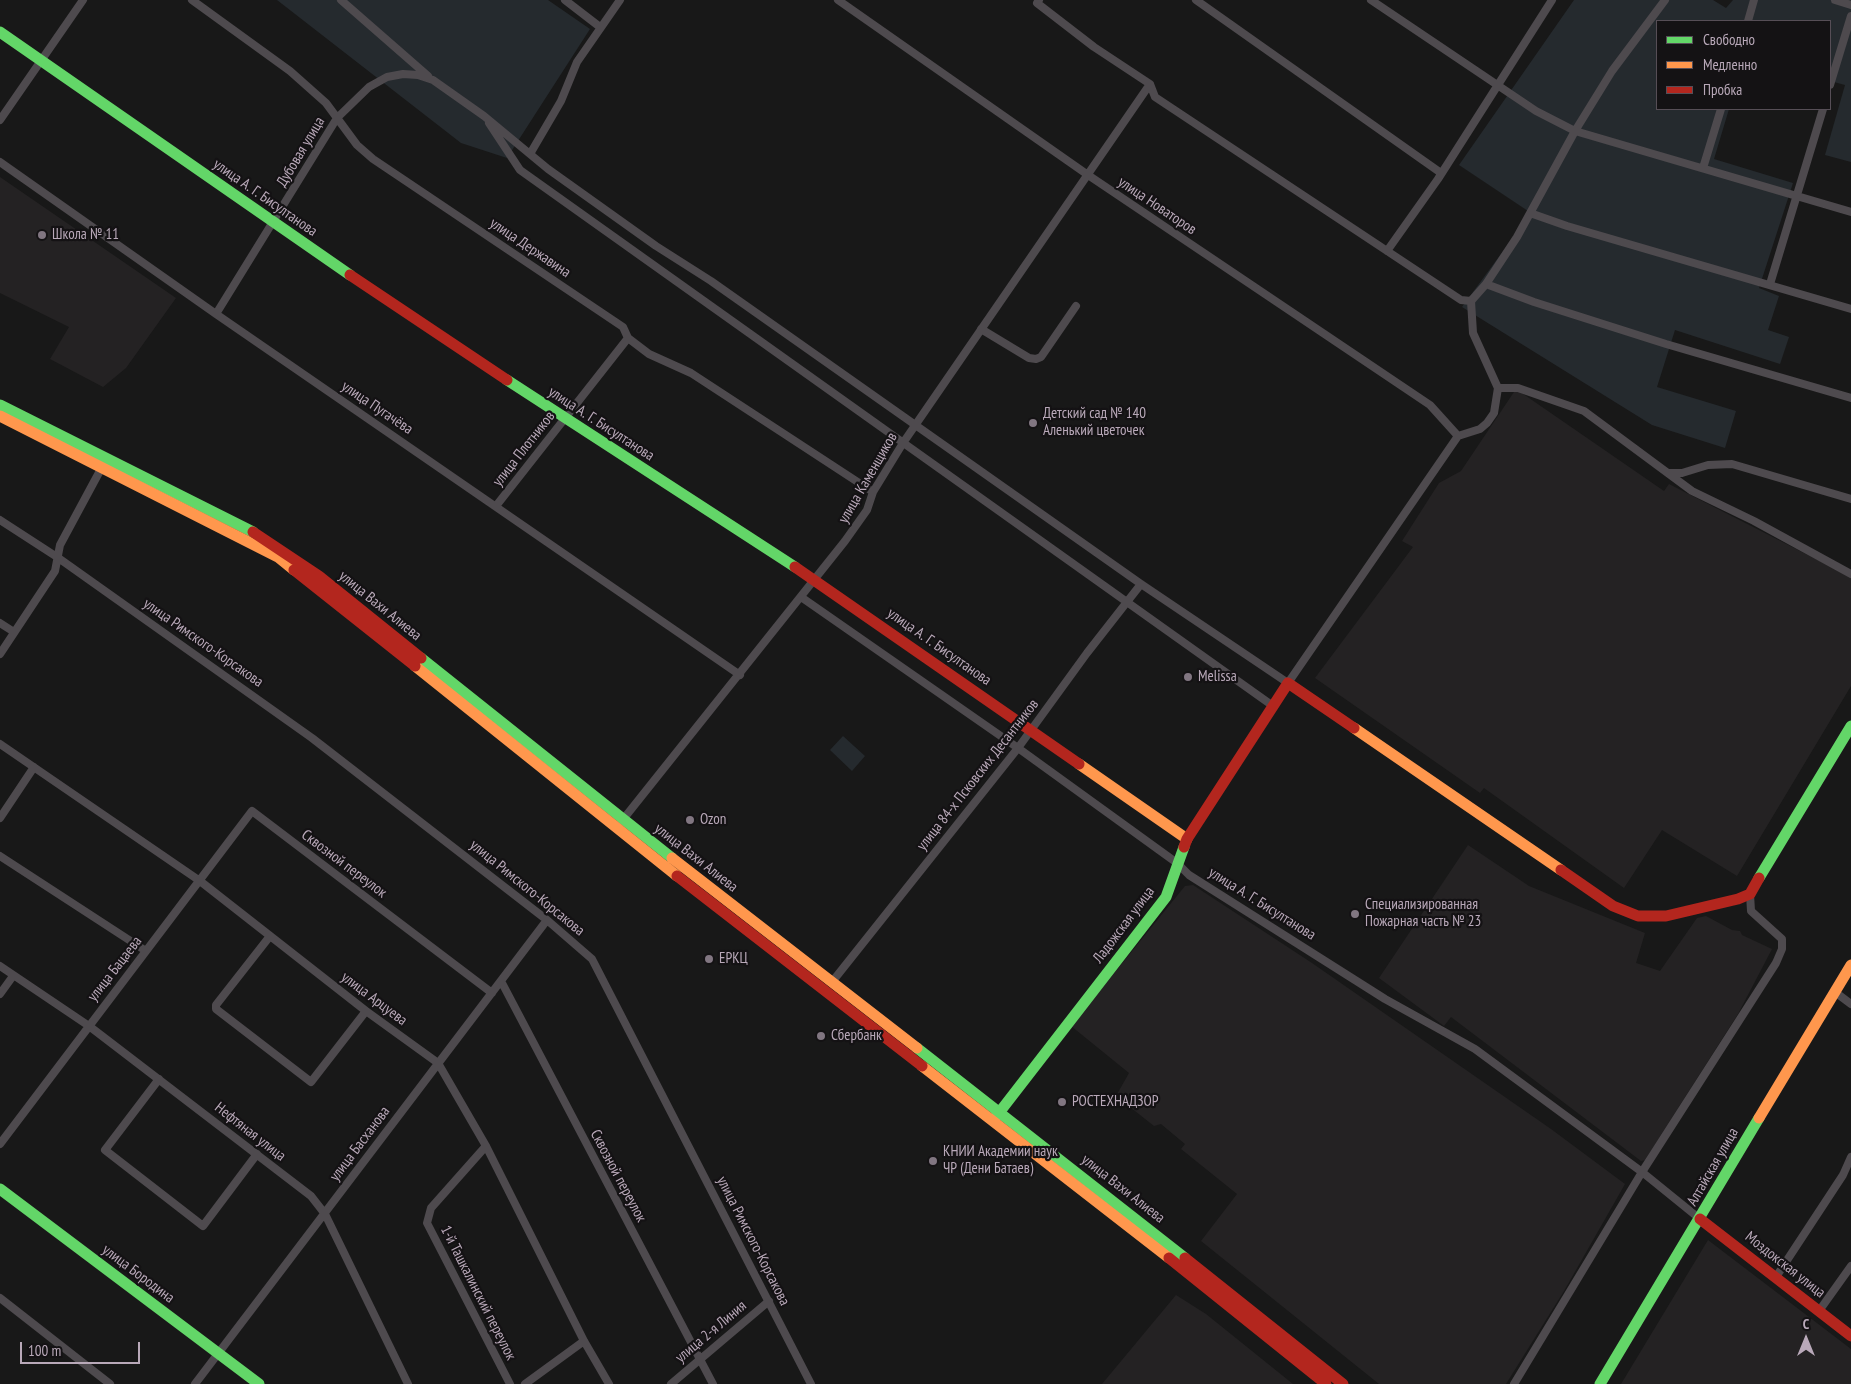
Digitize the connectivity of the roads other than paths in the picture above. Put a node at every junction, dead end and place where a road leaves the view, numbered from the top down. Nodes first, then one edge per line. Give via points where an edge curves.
1 (83, 0) edge
2 (192, 0) edge
3 (341, 0) edge
4 (565, 0) edge
5 (620, 0) edge
6 (838, 0) edge
7 (1039, 0) edge
8 (1196, 0) edge
9 (1371, 0) edge
10 (1552, 0) edge
11 (1665, 0) edge
12 (1754, 0) edge
13 (1835, 0) edge
14 (1851, 5) edge
15 (1851, 16) edge
16 (1748, 20) edge
17 (600, 26) junction
18 (0, 32) edge
19 (41, 60) junction
20 (433, 80) junction
21 (1831, 82) edge
22 (1150, 84) junction
23 (1497, 86) junction
24 (1721, 110) edge
25 (1823, 110) edge
26 (484, 116) junction
27 (337, 118) junction
28 (0, 120) edge
29 (1575, 131) junction
30 (530, 154) junction
31 (0, 162) edge
32 (1703, 168) junction
33 (1442, 173) junction
34 (1088, 175) junction
35 (1798, 196) junction
36 (1851, 212) edge
37 (1530, 214) junction
38 (274, 223) junction
39 (1387, 251) junction
40 (1486, 284) junction
41 (1770, 284) junction
42 (1471, 301) junction
43 (1076, 306) dead end
44 (1851, 309) edge
45 (216, 314) junction
46 (981, 329) junction
47 (628, 338) junction
48 (1498, 388) junction
49 (1851, 398) edge
50 (0, 405) edge
51 (0, 416) edge
52 (565, 419) junction
53 (916, 425) junction
54 (1458, 436) junction
55 (903, 443) junction
56 (102, 467) junction
57 (1668, 473) junction
58 (873, 492) junction
59 (1851, 499) edge
60 (496, 506) junction
61 (0, 520) edge
62 (57, 557) junction
63 (1851, 574) edge
64 (815, 580) junction
65 (1141, 584) junction
66 (802, 597) junction
67 (1128, 602) junction
68 (0, 623) edge
69 (14, 632) junction
70 (0, 654) edge
71 (740, 675) junction
72 (1288, 683) junction
73 (1273, 706) junction
74 (1851, 726) edge
75 (1032, 730) junction
76 (0, 744) edge
77 (1018, 748) junction
78 (34, 767) junction
79 (252, 811) joint
80 (0, 818) edge
81 (620, 824) junction
82 (1187, 839) junction
83 (0, 856) edge
84 (1178, 863) junction
85 (200, 881) junction
86 (1750, 894) junction
87 (547, 920) junction
88 (270, 936) junction
89 (146, 952) junction
90 (1851, 965) edge
91 (0, 966) edge
92 (13, 976) junction
93 (501, 981) junction
94 (832, 982) junction
95 (1835, 992) junction
96 (492, 993) junction
97 (0, 994) edge
98 (1851, 1004) edge
99 (366, 1011) junction
100 (89, 1026) junction
101 (438, 1063) junction
102 (159, 1079) junction
103 (996, 1116) junction
104 (0, 1144) edge
105 (486, 1146) junction
106 (257, 1154) junction
107 (1851, 1158) edge
108 (1642, 1172) junction
109 (0, 1189) edge
110 (325, 1214) junction
111 (1700, 1219) junction
112 (1851, 1266) edge
113 (1776, 1277) junction
114 (0, 1298) edge
115 (769, 1301) junction
116 (1819, 1310) junction
117 (1851, 1336) edge
118 (584, 1341) junction
119 (217, 1352) junction
120 (701, 1360) junction
121 (110, 1384) edge
122 (194, 1384) edge
123 (259, 1384) edge
124 (408, 1384) edge
125 (510, 1384) edge
126 (525, 1384) edge
127 (609, 1384) edge
128 (671, 1384) edge
129 (713, 1384) edge
130 (811, 1384) edge
131 (1326, 1384) edge
132 (1343, 1384) edge
133 (1514, 1384) edge
134 (1600, 1384) edge

1 - 19 street
2 - 27 street, улица Державина via 290,71 326,103
3 - 20 street
4 - 17 street
5 - 17 street
6 - 34 street, улица Новаторов
7 - 22 street via 1037,3 1094,47
8 - 33 street
9 - 23 street
10 - 23 street
11 - 29 street via 1612,71
12 - 16 street
13 - 14 street
15 - 21 street
17 - 30 street via 577,62 560,101
18 - 19 main road, улица А. Г. Бисултанова
19 - 28 street
19 - 38 main road, улица А. Г. Бисултанова
20 - 26 street
20 - 27 street, Дубовая улица via 403,74 387,77 369,87
22 - 34 street, улица Каменщиков
22 - 39 street via 1155,97
23 - 29 street via 1536,112
23 - 33 street
24 - 32 street
25 - 35 street
26 - 30 street
26 - 55 street via 520,170
27 - 38 street, Дубовая улица
27 - 47 street, улица Державина via 373,160 623,327
29 - 32 street
29 - 37 street
30 - 53 street via 656,246
31 - 45 street, улица Пугачёва
32 - 35 street
33 - 39 street
34 - 46 street, улица Каменщиков
34 - 54 street, улица Новаторов via 1430,405
35 - 36 street
35 - 41 street
37 - 40 street
37 - 41 street
38 - 45 street, Дубовая улица
38 - 52 main road, улица А. Г. Бисултанова
39 - 42 street via 1461,300
40 - 42 street
40 - 49 street via 1666,344
41 - 44 street
42 - 48 street via 1473,333
43 - 46 street via 1041,357 1036,359
45 - 60 street, улица Пугачёва
46 - 53 street, улица Каменщиков
47 - 52 street, улица Плотников
47 - 58 street, улица Державина via 649,354 691,373
48 - 54 street via 1494,413 1488,423
48 - 57 street via 1518,388 1584,411
50 - 81 main road, улица Вахи Алиева via 274,544 319,576
51 - 56 main road, улица Вахи Алиева
52 - 60 street, улица Плотников
52 - 64 main road, улица А. Г. Бисултанова
53 - 55 street, улица Каменщиков
53 - 65 street
54 - 72 street
55 - 58 street, улица Каменщиков
55 - 67 street
56 - 62 street via 60,545
56 - 81 main road, улица Вахи Алиева via 278,558
57 - 59 street via 1682,474 1708,465 1732,464
57 - 63 street via 1705,499 1754,520
58 - 64 street, улица Каменщиков via 867,510
60 - 71 street, улица Пугачёва
61 - 62 street, улица Римского-Корсакова
62 - 69 street via 55,571
62 - 87 street, улица Римского-Корсакова via 312,738
64 - 66 street, улица Каменщиков
64 - 75 main road, улица А. Г. Бисултанова
65 - 67 street, улица 84-х Псковских Десантников
65 - 72 street
66 - 71 street, улица Каменщиков
66 - 77 street, улица А. Г. Бисултанова
67 - 73 street
67 - 75 street, улица 84-х Псковских Десантников
68 - 69 street
69 - 70 street
71 - 81 street, улица Каменщиков
72 - 73 main road, Ладожская улица
72 - 86 main road via 1626,912 1638,916 1666,916
73 - 82 main road, Ладожская улица
74 - 86 main road
75 - 77 street, улица 84-х Псковских Десантников
75 - 82 main road, улица А. Г. Бисултанова
76 - 78 street, улица Арцуева
77 - 84 street, улица А. Г. Бисултанова
77 - 94 street, улица 84-х Псковских Десантников
78 - 80 street
78 - 85 street, улица Арцуева
79 - 85 street, улица Бацаева
79 - 96 street, Сквозной переулок
81 - 94 main road, улица Вахи Алиева
81 - 103 main road, улица Вахи Алиева
82 - 84 main road, Ладожская улица
83 - 89 street
84 - 103 main road, Ладожская улица via 1166,897
84 - 108 street, улица А. Г. Бисултанова via 1189,876 1368,988 1476,1049
85 - 88 street, улица Арцуева
85 - 89 street, улица Бацаева
86 - 108 street via 1751,912 1779,935 1782,949 1760,990
87 - 93 street, улица Басханова
87 - 115 street, улица Римского-Корсакова via 592,959
88 - 99 street, улица Арцуева
88 - 99 street via 216,1005 216,1010 311,1082
89 - 100 street, улица Бацаева
90 - 95 main road, Алтайская улица
91 - 92 street, Нефтяная улица
92 - 97 street
92 - 100 street, Нефтяная улица
93 - 96 street, улица Басханова
93 - 120 street, Сквозной переулок
94 - 103 main road, улица Вахи Алиева
95 - 98 street
95 - 111 main road, Алтайская улица
96 - 101 street, улица Басханова
99 - 101 street, улица Арцуева
100 - 102 street, Нефтяная улица
100 - 104 street, улица Бацаева
101 - 105 street, улица Арцуева
101 - 110 street, улица Басханова
102 - 106 street, Нефтяная улица
102 - 106 street via 104,1150 202,1226
103 - 131 main road, улица Вахи Алиева
103 - 132 main road, улица Вахи Алиева
105 - 118 street, улица Арцуева
105 - 125 street, 1-й Ташкалинский переулок via 431,1208 427,1223
106 - 110 street, Нефтяная улица via 311,1196
107 - 113 street
108 - 111 street, улица А. Г. Бисултанова
108 - 133 street
109 - 119 main road, улица Бородина
110 - 119 street, улица Басханова
110 - 124 street, Нефтяная улица
111 - 113 main road, Моздокская улица
111 - 134 main road, Алтайская улица
112 - 116 street
113 - 116 main road, Моздокская улица
114 - 121 street
115 - 120 street, улица 2-я Линия
115 - 130 street, улица Римского-Корсакова
116 - 117 main road, Моздокская улица
118 - 126 street
118 - 127 street, улица Арцуева
119 - 122 street, улица Басханова
119 - 123 main road, улица Бородина
120 - 128 street, улица 2-я Линия
120 - 129 street, Сквозной переулок

